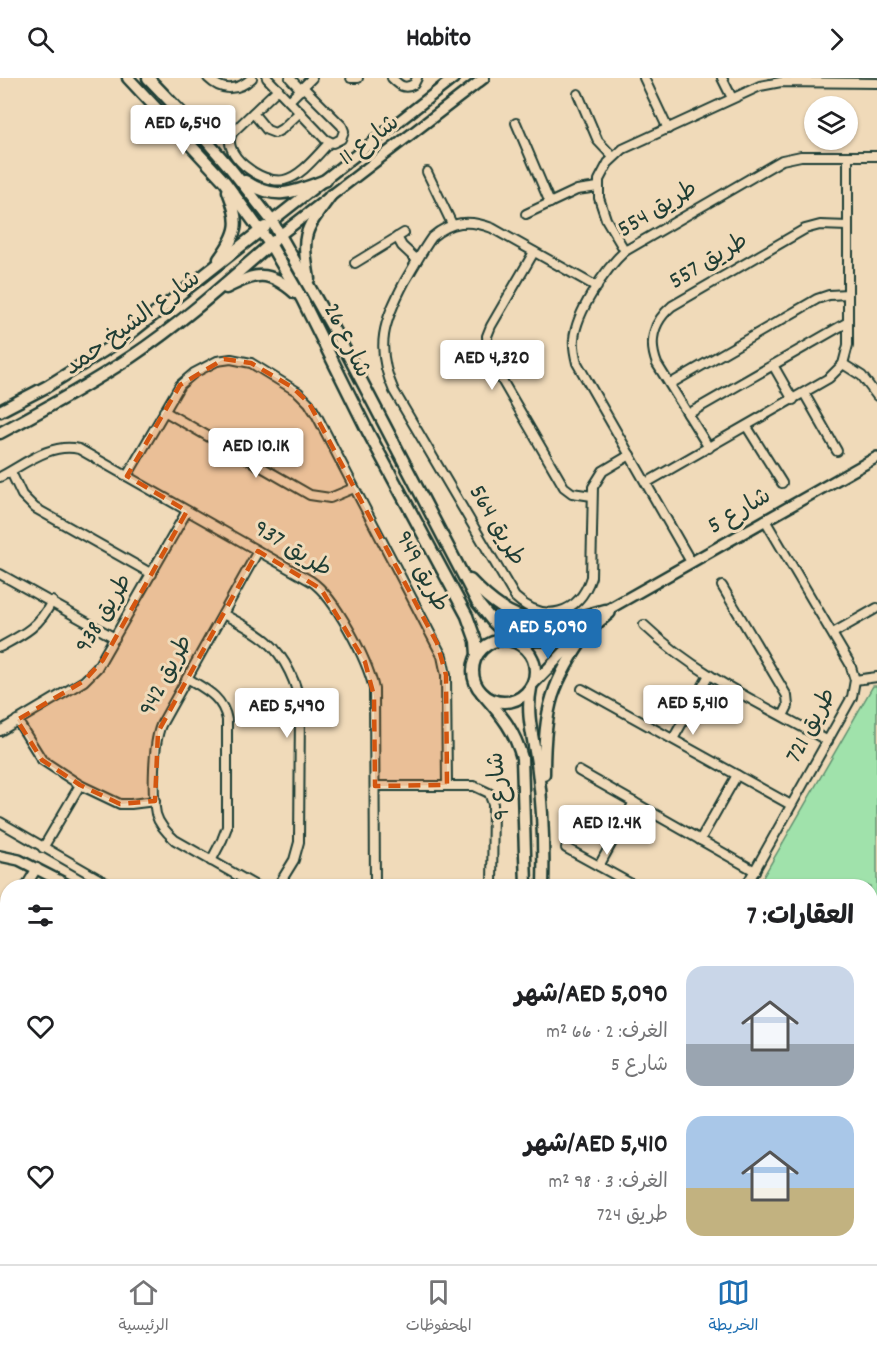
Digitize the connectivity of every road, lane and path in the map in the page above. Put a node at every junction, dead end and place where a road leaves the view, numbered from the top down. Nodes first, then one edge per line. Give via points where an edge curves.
1 (128, 78) edge
2 (148, 78) edge
3 (208, 78) edge
4 (252, 78) edge
5 (267, 78) edge
6 (290, 78) edge
7 (312, 78) edge
8 (351, 78) edge
9 (358, 78) edge
10 (392, 78) edge
11 (417, 78) edge
12 (454, 78) edge
13 (484, 78) edge
14 (644, 78) edge
15 (722, 78) edge
16 (782, 80) edge
17 (848, 80) edge
18 (877, 83) edge
19 (302, 88) junction
20 (278, 89) junction
21 (578, 94) dead end
22 (732, 98) junction
23 (289, 101) junction
24 (300, 112) junction
25 (253, 113) junction
26 (516, 123) dead end
27 (668, 129) junction
28 (330, 142) junction
29 (848, 156) junction
30 (877, 156) edge
31 (613, 158) junction
32 (426, 172) dead end
33 (237, 176) junction
34 (326, 180) junction
35 (225, 182) junction
36 (598, 187) junction
37 (331, 195) junction
38 (549, 203) junction
39 (526, 214) dead end
40 (272, 222) junction
41 (452, 224) junction
42 (848, 226) junction
43 (261, 230) junction
44 (280, 235) junction
45 (270, 244) junction
46 (625, 251) junction
47 (534, 252) junction
48 (417, 260) junction
49 (356, 263) dead end
50 (211, 270) junction
51 (597, 287) junction
52 (311, 288) junction
53 (848, 294) junction
54 (212, 295) junction
55 (302, 299) junction
56 (848, 322) junction
57 (843, 364) junction
58 (773, 365) junction
59 (670, 384) junction
60 (804, 393) junction
61 (877, 396) edge
62 (793, 400) junction
63 (0, 411) edge
64 (164, 411) junction
65 (688, 414) junction
66 (747, 427) junction
67 (0, 433) edge
68 (709, 448) junction
69 (837, 451) dead end
70 (630, 455) junction
71 (877, 457) edge
72 (11, 472) junction
73 (127, 476) junction
74 (0, 477) edge
75 (646, 483) junction
76 (782, 483) dead end
77 (354, 488) junction
78 (592, 496) junction
79 (188, 511) junction
80 (765, 519) junction
81 (258, 551) junction
82 (691, 562) junction
83 (458, 567) junction
84 (0, 573) edge
85 (152, 574) junction
86 (722, 586) dead end
87 (52, 602) junction
88 (624, 602) junction
89 (877, 608) edge
90 (605, 610) junction
91 (223, 614) junction
92 (644, 625) dead end
93 (590, 629) junction
94 (833, 633) junction
95 (115, 638) junction
96 (514, 641) junction
97 (0, 647) edge
98 (477, 655) junction
99 (710, 675) junction
100 (877, 677) edge
101 (187, 678) junction
102 (855, 680) junction
103 (532, 686) junction
104 (582, 689) dead end
105 (482, 693) junction
106 (783, 716) junction
107 (17, 720) junction
108 (0, 730) edge
109 (673, 740) junction
110 (828, 741) junction
111 (579, 771) dead end
112 (737, 775) junction
113 (80, 785) junction
114 (447, 785) junction
115 (375, 786) junction
116 (155, 801) junction
117 (634, 802) junction
118 (792, 805) junction
119 (542, 816) junction
120 (0, 822) edge
121 (700, 840) junction
122 (42, 848) junction
123 (566, 848) dead end
124 (0, 856) edge
125 (211, 861) junction
126 (599, 866) junction
127 (37, 868) junction
128 (755, 871) junction
129 (30, 879) edge
130 (57, 879) edge
131 (98, 879) edge
132 (243, 879) edge
133 (282, 879) edge
134 (375, 879) edge
135 (492, 879) edge
136 (526, 879) edge
137 (543, 879) edge
138 (622, 879) edge
139 (750, 879) edge

1 - 35 main road, شارع 26
2 - 33 main road, شارع 26
3 - 4 street via 231,89
5 - 20 street
6 - 19 street
7 - 19 street
8 - 9 street
10 - 11 street via 405,88
12 - 34 street, شارع 11
13 - 37 street, شارع 11
14 - 27 street
15 - 22 street
16 - 17 street
16 - 22 street
17 - 18 street
19 - 23 street
19 - 28 street via 342,126 341,139
20 - 23 street
20 - 25 street
21 - 31 street via 598,141
22 - 27 street
23 - 24 street
24 - 25 street via 275,133 267,130
24 - 28 street
25 - 28 street via 231,135 230,146 264,179 282,181 293,177
26 - 38 street
27 - 31 street via 623,149
29 - 30 street, طريق 554
29 - 42 street
29 - 46 street, طريق 554 via 782,160
31 - 36 street
32 - 41 street
33 - 34 main road via 258,190 274,194 288,194
33 - 40 main road, شارع 26
34 - 40 street, شارع 11
35 - 43 main road, شارع 26
35 - 50 main road via 236,211 236,228 232,241
36 - 38 street via 584,188
36 - 46 street via 601,209
37 - 44 street, شارع 11
37 - 52 main road via 306,234 304,251
38 - 39 street
40 - 43 main road, شارع الشيخ حمد
40 - 44 main road, شارع 26
41 - 47 street via 479,223
41 - 48 street, طريق 564 via 432,237
42 - 53 street
42 - 59 street, طريق 557 via 819,225 805,229 665,312 655,327 652,346 657,364
43 - 45 main road, شارع 26
43 - 50 main road, شارع الشيخ حمد
44 - 45 main road, شارع الشيخ حمد
44 - 52 main road, شارع 26
45 - 54 main road, شارع الشيخ حمد
45 - 55 main road, شارع 26
46 - 51 street, طريق 554
47 - 51 street
47 - 78 street via 490,326 488,356 564,487 572,493
48 - 49 street via 402,246 401,235
48 - 78 street, طريق 564 via 386,320 382,349 388,377 515,597 524,605 535,611 559,611 571,607 587,589 592,562
50 - 63 main road, شارع الشيخ حمد via 114,345
51 - 70 street, طريق 554 via 576,329 574,352 582,373
52 - 83 main road, شارع 26
53 - 56 street
53 - 59 street via 817,299
54 - 55 main road via 246,279 264,276 277,278
54 - 67 main road, شارع الشيخ حمد via 87,386
55 - 98 main road, شارع 26 via 467,616
56 - 57 street
56 - 58 street
57 - 60 street
57 - 61 street via 862,376
58 - 62 street
58 - 65 street
59 - 65 street, طريق 557
60 - 62 street
60 - 69 street
62 - 66 street
64 - 73 street, طريق 949
64 - 77 street via 310,495 330,498
64 - 77 street, طريق 949 via 180,385 194,373 224,359 251,363 292,387 309,403
65 - 68 street, طريق 557
66 - 68 street
66 - 76 street
68 - 75 street
70 - 75 street, طريق 554
70 - 78 street, طريق 564 via 603,471
71 - 80 street, شارع 5
72 - 73 street, طريق 937 via 54,449 69,447
72 - 74 street, طريق 937
72 - 85 street, طريق 938 via 22,495 35,508
73 - 79 street, طريق 937
75 - 82 street, طريق 554
77 - 114 street, طريق 949 via 442,656 446,675
79 - 81 street, طريق 937
79 - 85 street, طريق 938
80 - 82 street, شارع 5
80 - 94 street, طريق 721
81 - 91 street, طريق 942
81 - 115 street, طريق 937 via 321,589 365,662 374,696
82 - 88 street, شارع 5
83 - 90 main road via 497,605 524,619 571,620
83 - 96 main road, شارع 26 via 485,612
84 - 87 street
85 - 95 street, طريق 938
86 - 106 street via 787,696
87 - 95 street
87 - 97 street via 36,626
88 - 90 street, شارع 5
88 - 93 street, شارع 5
89 - 94 street
90 - 96 street, شارع 5 via 554,639
91 - 101 street, طريق 942
91 - 133 street via 271,645 298,694 299,843
92 - 99 street via 668,647
93 - 103 street, شارع 5
93 - 119 main road via 561,672 549,705
94 - 102 street, طريق 721
95 - 107 street, طريق 938 via 91,675
96 - 98 main road via 496,640
96 - 103 main road via 524,646 535,664
98 - 105 main road via 473,671
99 - 106 street
99 - 109 street
100 - 102 street
101 - 116 street, طريق 942 via 158,732
101 - 125 street via 217,698 226,720 227,827
102 - 110 street, طريق 721 via 852,697
103 - 105 main road via 507,703
103 - 119 main road, شارع 9 via 528,719 536,750
104 - 109 street
105 - 136 main road, شارع 9 via 509,725 522,758
106 - 110 street
107 - 108 street, طريق 938
107 - 113 street via 42,760
109 - 112 street
110 - 118 street, طريق 721
111 - 117 street
112 - 118 street
112 - 121 street
113 - 116 street via 120,804
113 - 122 street
114 - 115 street
114 - 135 street via 474,786 492,798
115 - 134 street, طريق 937
116 - 125 street, طريق 942 via 159,820 170,836
117 - 121 street
117 - 126 street
118 - 128 street, طريق 721
119 - 137 main road, شارع 9
120 - 122 street
121 - 128 street
122 - 131 street
123 - 126 street
124 - 127 street
125 - 132 street, طريق 942
126 - 138 street
127 - 129 street
127 - 130 street
128 - 139 street, طريق 721

